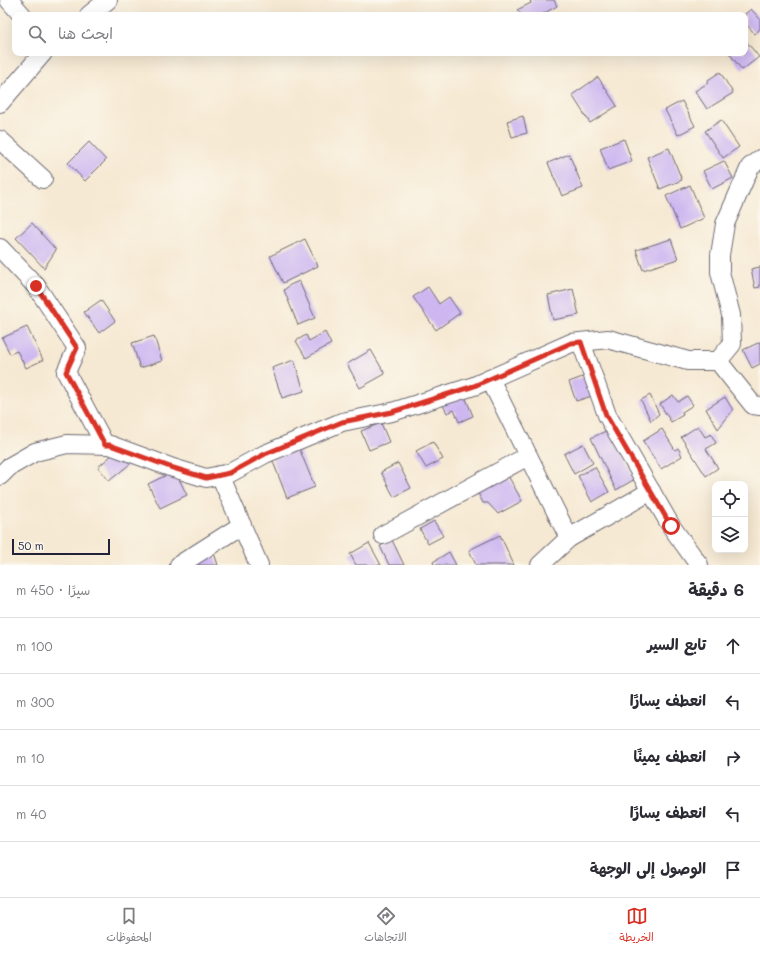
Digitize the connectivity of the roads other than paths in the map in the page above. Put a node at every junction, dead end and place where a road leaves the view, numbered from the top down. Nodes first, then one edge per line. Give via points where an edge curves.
1 (9, 0) edge
2 (108, 0) edge
3 (19, 12) edge
4 (93, 12) edge
5 (40, 56) edge
6 (0, 103) edge
7 (0, 140) edge
8 (760, 159) edge
9 (43, 179) dead end
10 (0, 248) edge
11 (581, 342) junction
12 (718, 361) junction
13 (490, 379) junction
14 (760, 406) edge
15 (105, 445) junction
16 (528, 456) junction
17 (220, 475) junction
18 (0, 476) edge
19 (651, 491) junction
20 (242, 525) junction
21 (383, 535) dead end
22 (569, 538) junction
23 (179, 565) edge
24 (259, 565) edge
25 (540, 565) edge
26 (699, 565) edge

1 - 3 street
2 - 4 street
5 - 6 street
7 - 9 street
8 - 12 street via 750,167 726,224 720,255 720,272 731,315 732,344
10 - 15 street via 36,286 77,348 66,372
11 - 12 street via 608,339 688,361
11 - 13 street via 571,343
11 - 19 street via 606,415
12 - 14 street via 753,405
13 - 16 street
13 - 17 street via 392,412 342,422 265,454 230,473
15 - 17 street via 206,478
15 - 18 street via 67,444 35,452 9,467
16 - 21 street
16 - 22 street
17 - 20 street
19 - 22 street
19 - 26 street via 671,526
20 - 23 street
20 - 24 street
22 - 25 street

